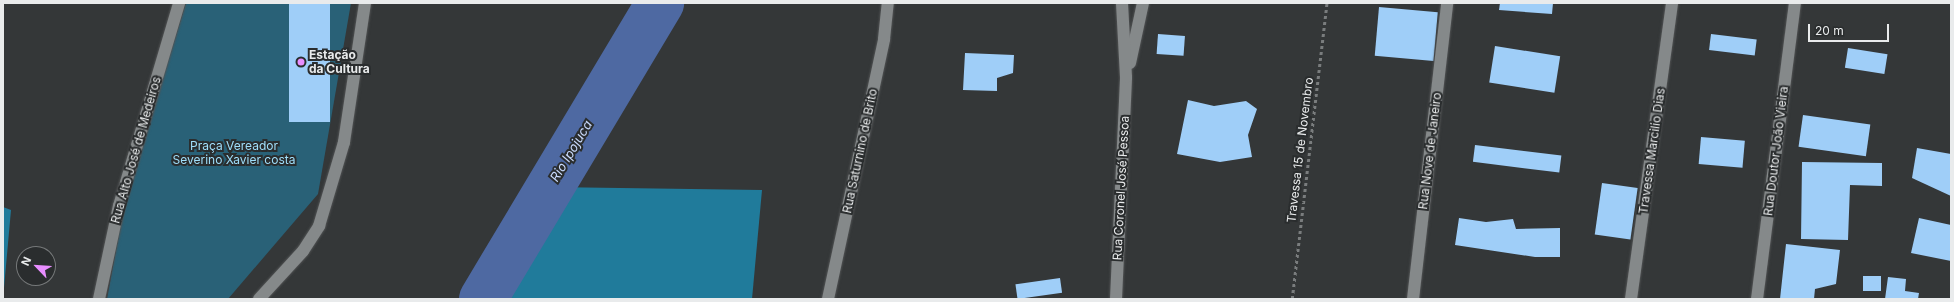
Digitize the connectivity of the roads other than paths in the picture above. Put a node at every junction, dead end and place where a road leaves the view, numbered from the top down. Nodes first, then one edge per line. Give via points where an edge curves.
1 (179, 3) edge
2 (364, 3) edge
3 (888, 3) edge
4 (1122, 3) edge
5 (1143, 3) edge
6 (1447, 3) edge
7 (1672, 3) edge
8 (1795, 3) edge
9 (1126, 78) junction
10 (99, 299) edge
11 (259, 299) edge
12 (828, 299) edge
13 (1116, 299) edge
14 (1413, 299) edge
15 (1630, 299) edge
16 (1757, 299) edge

1 - 10 street, Rua Alto José de Medeiros via 119,206
2 - 11 street via 344,142 322,220 303,251
3 - 12 street, Rua Saturnino de Brito via 884,39
4 - 9 street
5 - 9 street
6 - 14 street, Rua Nove de Janeiro
7 - 15 street, Travessa Marcilio Dias
8 - 16 street, Rua Doutor João Vieira
9 - 13 street, Rua Coronel José Pessoa

